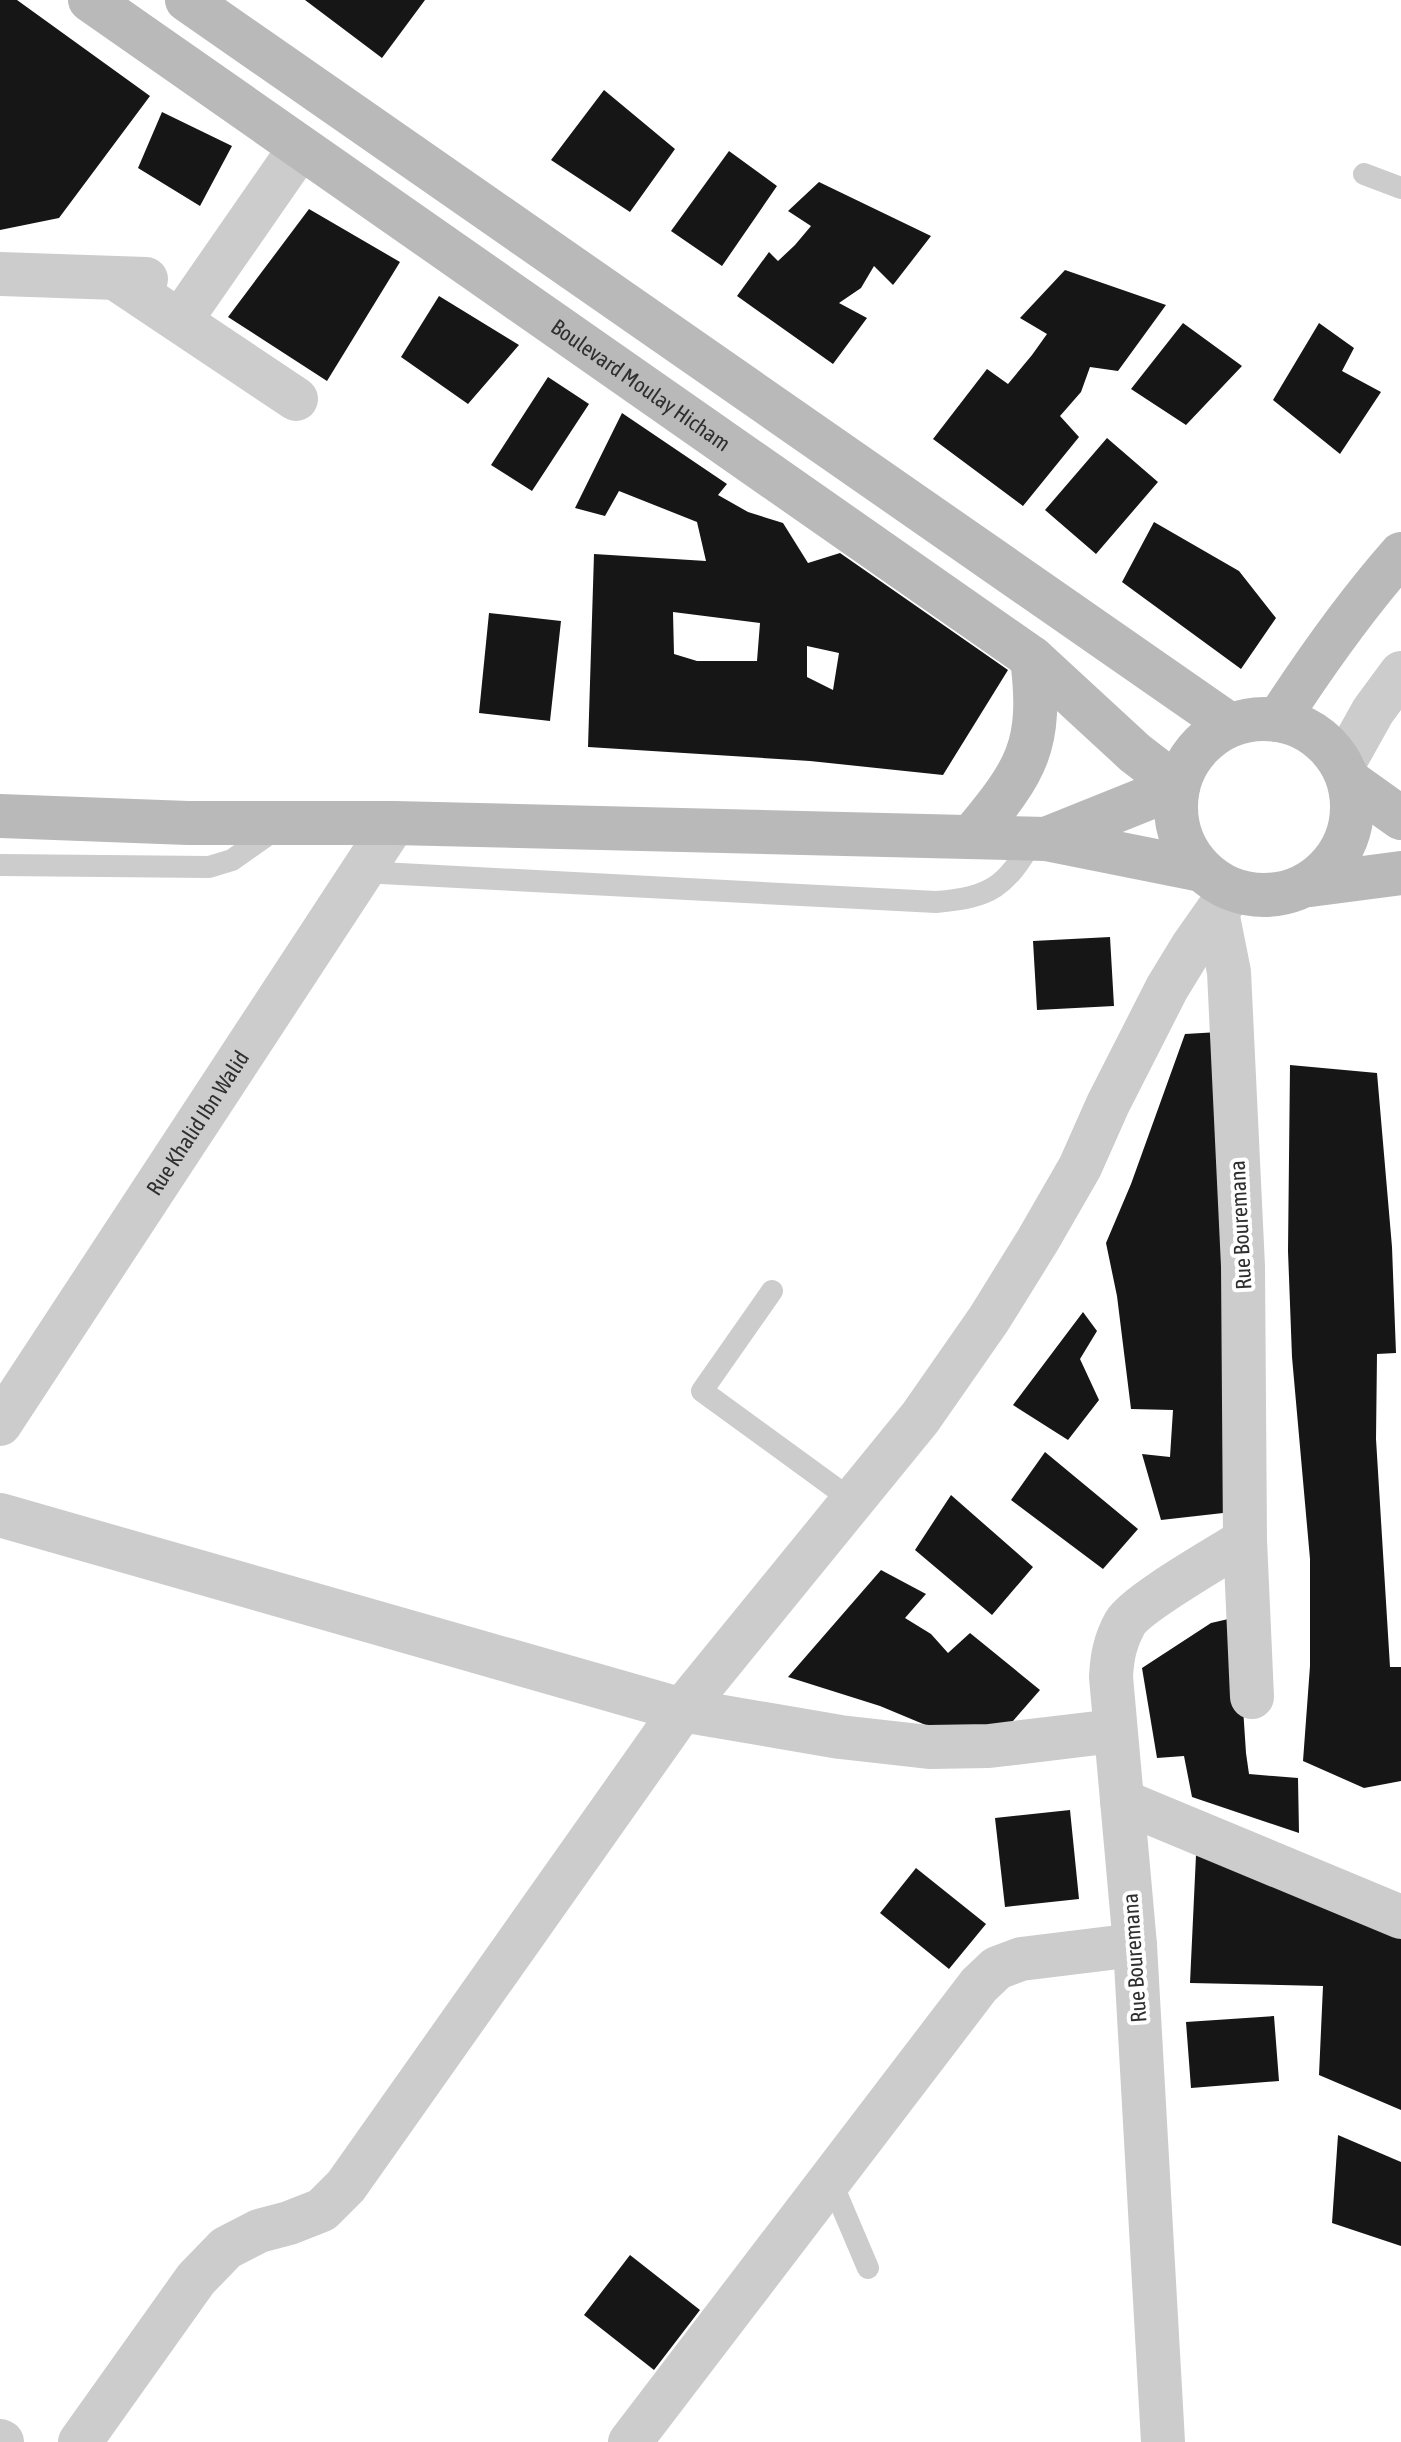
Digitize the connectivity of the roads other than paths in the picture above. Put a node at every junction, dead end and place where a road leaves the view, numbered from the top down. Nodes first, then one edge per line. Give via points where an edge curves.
1 (90, 0) edge
2 (187, 0) edge
3 (300, 148) junction
4 (1364, 174) dead end
5 (1401, 188) edge
6 (0, 274) edge
7 (115, 278) junction
8 (208, 280) junction
9 (180, 321) junction
10 (296, 399) dead end
11 (1401, 554) edge
12 (1032, 658) junction
13 (1401, 673) edge
14 (1278, 720) junction
15 (1230, 725) junction
16 (1347, 772) junction
17 (1178, 786) junction
18 (0, 816) edge
19 (1401, 818) edge
20 (284, 823) junction
21 (394, 823) junction
22 (972, 836) junction
23 (1040, 839) junction
24 (0, 865) edge
25 (362, 872) junction
26 (1401, 873) edge
27 (1310, 885) junction
28 (1217, 891) junction
29 (772, 1291) dead end
30 (0, 1424) edge
31 (853, 1501) junction
32 (0, 1515) edge
33 (1245, 1540) junction
34 (1252, 1697) dead end
35 (682, 1710) junction
36 (1114, 1731) junction
37 (1122, 1801) junction
38 (1401, 1917) edge
39 (1135, 1945) junction
40 (831, 2181) junction
41 (868, 2268) dead end
42 (80, 2442) edge
43 (630, 2442) edge
44 (1163, 2442) edge

1 - 3 street, Boulevard Moulay Hicham
2 - 15 street
3 - 8 street
3 - 12 street, Boulevard Moulay Hicham
4 - 5 lane
6 - 7 street
7 - 8 street
7 - 9 street
8 - 9 street
9 - 10 street
11 - 14 street
12 - 17 street, Boulevard Moulay Hicham
12 - 22 street via 1037,696 1034,736 1021,771
13 - 16 street via 1373,711
14 - 15 street
14 - 16 street via 1321,740
15 - 17 street via 1207,739
16 - 19 street
16 - 27 street via 1351,829 1342,851
17 - 23 street
17 - 28 street via 1175,804 1182,840
18 - 20 street
20 - 21 street
20 - 24 lane via 232,860 209,867
21 - 22 street
21 - 25 street, Rue Khalid Ibn Walid
22 - 23 street
23 - 25 lane via 994,889 936,902
23 - 28 street
25 - 30 street, Rue Khalid Ibn Walid
26 - 27 street
27 - 28 street via 1265,896
28 - 31 street via 1080,1167 1038,1240 920,1418
28 - 33 street, Rue Bouremana via 1229,972 1243,1266
29 - 31 lane via 702,1391
31 - 35 street
32 - 35 street
33 - 34 street, Rue Bouremana
33 - 36 street, Rue Bouremana via 1127,1619 1113,1647
35 - 36 street via 929,1747 989,1746
35 - 42 street via 346,2186 322,2210 226,2248 196,2279
36 - 37 street, Rue Bouremana
37 - 38 street
37 - 39 street, Rue Bouremana
39 - 40 street via 1021,1959 997,1968
39 - 44 street, Rue Bouremana
40 - 41 lane
40 - 43 street

